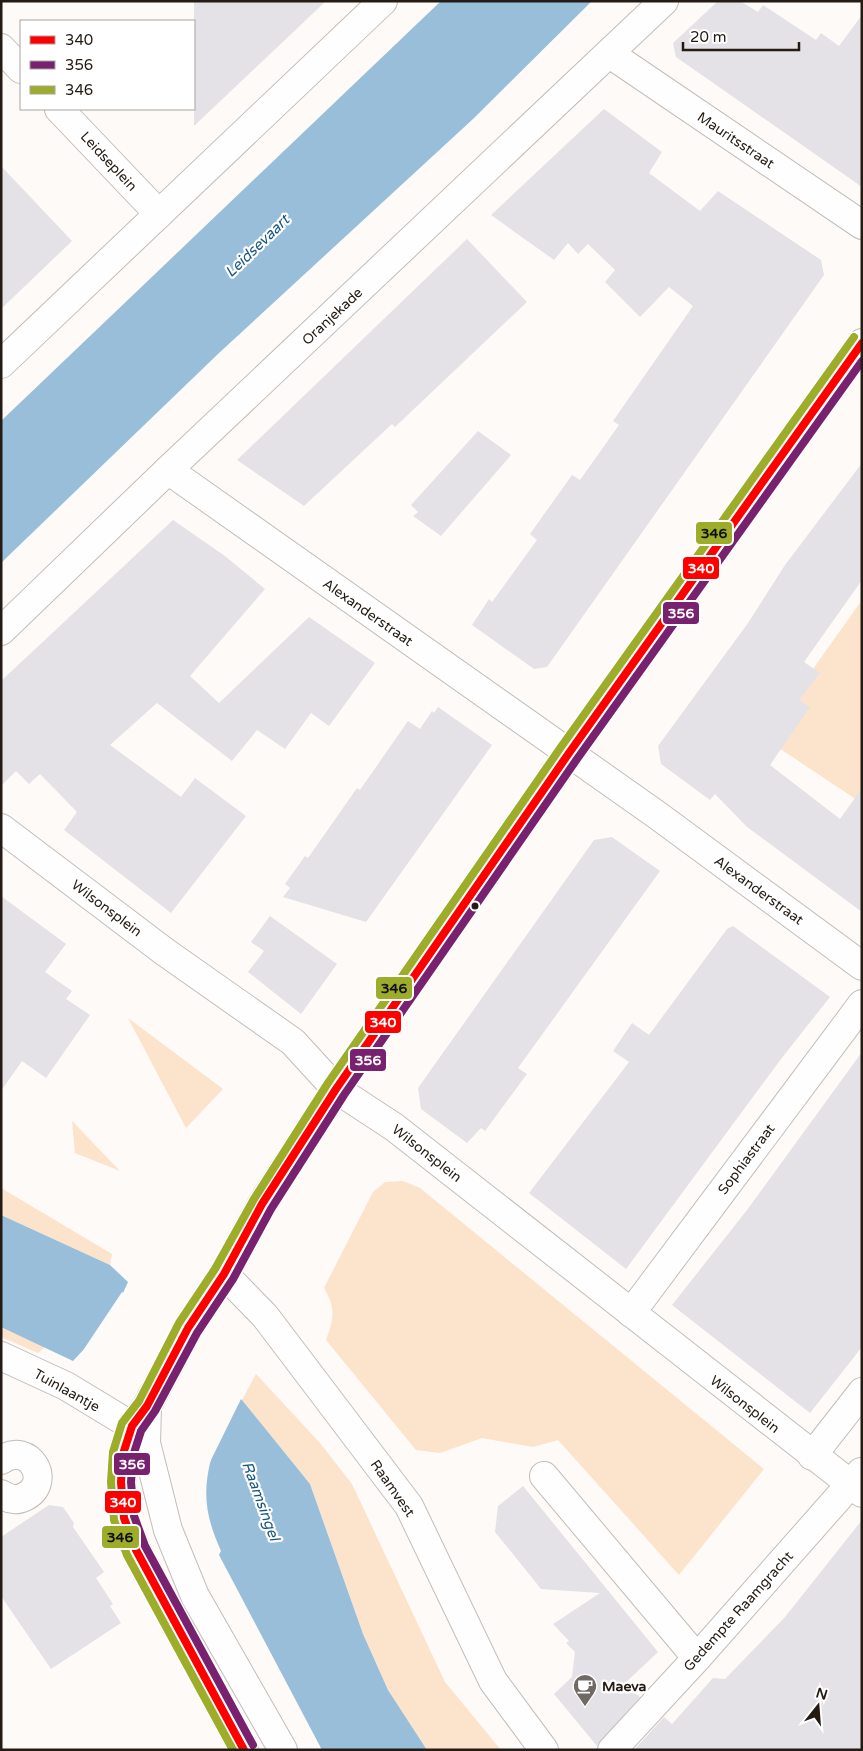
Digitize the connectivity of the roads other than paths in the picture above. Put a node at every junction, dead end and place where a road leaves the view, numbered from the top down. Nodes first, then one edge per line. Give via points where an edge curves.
1 (383, 1) edge
2 (664, 1) edge
3 (1, 48) edge
4 (610, 54) junction
5 (20, 68) edge
6 (60, 110) edge
7 (159, 214) junction
8 (862, 225) edge
9 (862, 343) edge
10 (1, 364) edge
11 (168, 470) junction
12 (1, 631) edge
13 (569, 753) junction
14 (1, 828) edge
15 (862, 966) edge
16 (862, 1004) edge
17 (336, 1089) junction
18 (224, 1274) junction
19 (630, 1313) junction
20 (1, 1356) edge
21 (862, 1392) edge
22 (139, 1416) junction
23 (812, 1456) junction
24 (1, 1460) edge
25 (544, 1476) dead end
26 (858, 1483) edge
27 (1, 1494) edge
28 (697, 1658) junction
29 (244, 1750) edge
30 (283, 1750) edge
31 (544, 1750) edge
32 (612, 1750) edge

1 - 7 street
2 - 4 street, Oranjekade
3 - 5 street
4 - 8 street, Mauritsstraat
4 - 11 street, Oranjekade
6 - 7 street, Leidseplein
7 - 10 street
9 - 13 street
11 - 12 street, Oranjekade
11 - 13 street, Alexanderstraat
13 - 15 street, Alexanderstraat
13 - 17 street
14 - 17 street, Wilsonsplein via 165,952 293,1042
16 - 19 street, Sophiastraat
17 - 18 street via 262,1204
17 - 19 street, Wilsonsplein via 394,1127
18 - 22 street
18 - 31 street, Raamvest via 265,1316 409,1506 493,1681
19 - 23 street, Wilsonsplein
20 - 22 street, Tuinlaantje
21 - 23 street
22 - 29 street via 122,1454 124,1518 136,1550
22 - 30 street via 168,1530 195,1596
23 - 26 street, Wilsonsplein
24 - 27 street via 11,1455 27,1457 37,1470 38,1480 25,1497 14,1499
25 - 28 street
26 - 28 street, Gedempte Raamgracht
28 - 32 street, Gedempte Raamgracht

